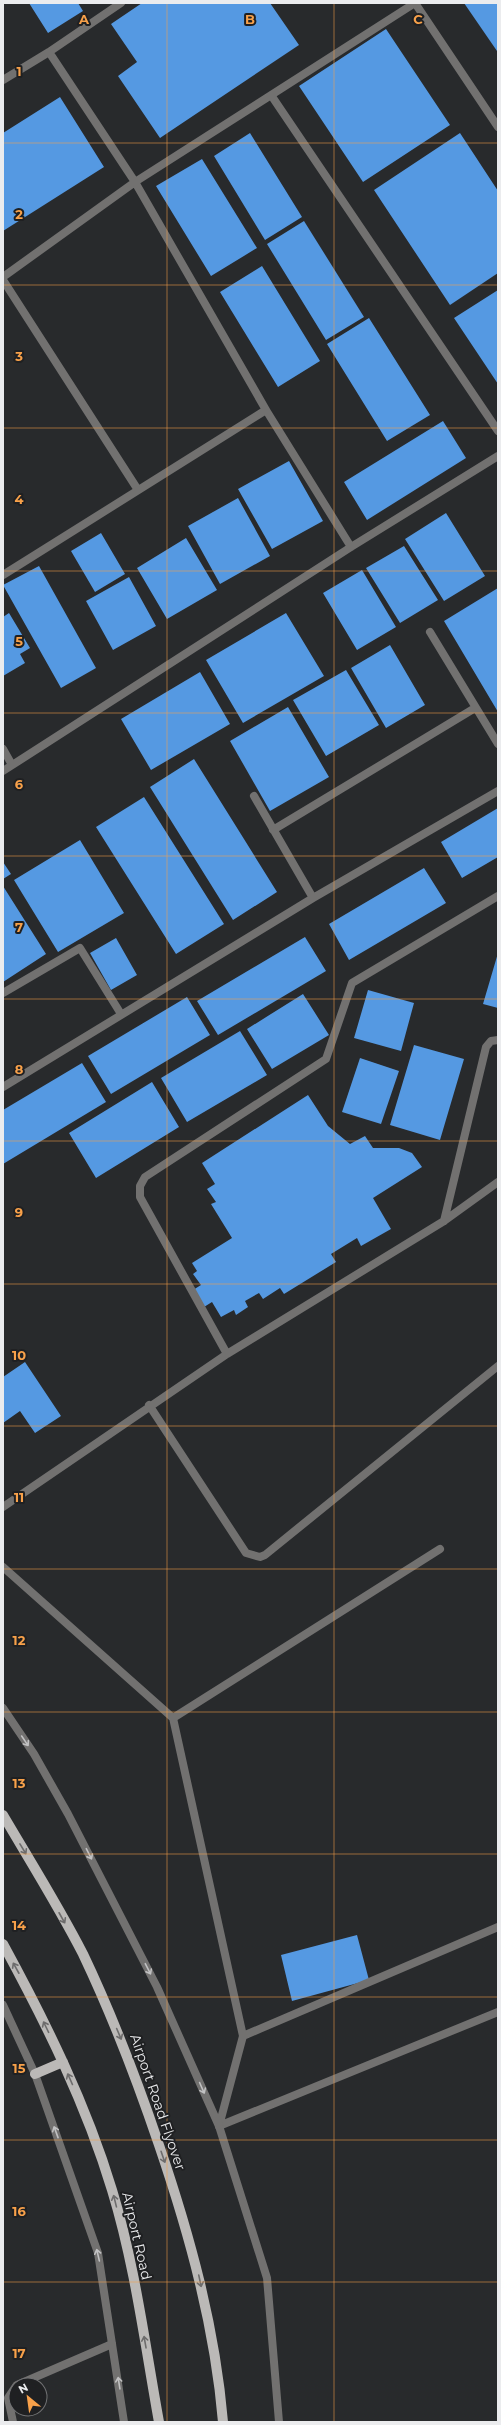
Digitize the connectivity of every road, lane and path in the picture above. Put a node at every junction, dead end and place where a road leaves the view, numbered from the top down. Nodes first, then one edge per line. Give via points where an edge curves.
1 (415, 3) edge
2 (117, 4) edge
3 (49, 52) junction
4 (3, 80) edge
5 (270, 95) junction
6 (498, 127) edge
7 (135, 182) junction
8 (3, 277) edge
9 (3, 280) edge
10 (266, 410) junction
11 (498, 431) edge
12 (498, 456) edge
13 (138, 490) junction
14 (351, 547) junction
15 (3, 575) edge
16 (430, 632) dead end
17 (475, 708) junction
18 (498, 744) edge
19 (3, 749) edge
20 (12, 765) junction
21 (3, 771) edge
22 (498, 791) edge
23 (254, 796) dead end
24 (273, 830) junction
25 (498, 896) edge
26 (313, 898) junction
27 (3, 993) edge
28 (121, 1014) junction
29 (498, 1040) edge
30 (3, 1087) edge
31 (498, 1182) edge
32 (444, 1221) junction
33 (227, 1354) junction
34 (498, 1366) edge
35 (149, 1405) junction
36 (3, 1507) edge
37 (440, 1549) dead end
38 (3, 1567) edge
39 (3, 1708) edge
40 (173, 1718) junction
41 (3, 1815) edge
42 (498, 1927) edge
43 (3, 1944) edge
44 (3, 2005) edge
45 (498, 2012) edge
46 (243, 2036) junction
47 (63, 2062) junction
48 (35, 2074) junction
49 (219, 2126) junction
50 (112, 2344) junction
51 (35, 2377) edge
52 (124, 2422) edge
53 (158, 2422) edge
54 (223, 2422) edge
55 (279, 2422) edge

1 - 5 street
1 - 6 street
2 - 3 street
3 - 4 street
3 - 7 street
5 - 7 street
5 - 11 street
7 - 8 street
7 - 10 street
9 - 13 street
10 - 13 street
10 - 14 street
12 - 14 street
13 - 15 street
14 - 20 street
16 - 17 street
17 - 18 street
17 - 24 street
19 - 20 street
20 - 21 street
22 - 26 street
23 - 24 street
24 - 26 street
25 - 33 street via 352,983 326,1059 142,1181 140,1197
26 - 28 street
27 - 28 street via 80,948
28 - 30 street
29 - 32 street via 491,1041 486,1047
31 - 32 street
32 - 33 street
33 - 35 street
34 - 35 street via 260,1557 246,1553
35 - 36 street
37 - 40 street
38 - 40 street
39 -> 49 street via 34,1754 68,1814 157,1987
40 - 46 street
41 -> 54 main road, Airport Road Flyover via 82,1953 129,2058 180,2208 200,2278
42 - 46 street
47 -> 43 main road
44 - 48 street
45 - 49 street
46 - 49 street
47 - 48 main road
53 -> 47 main road, Airport Road via 138,2303 112,2190
50 -> 48 street via 98,2254
49 - 55 street via 267,2278
50 - 51 street
52 -> 50 street

